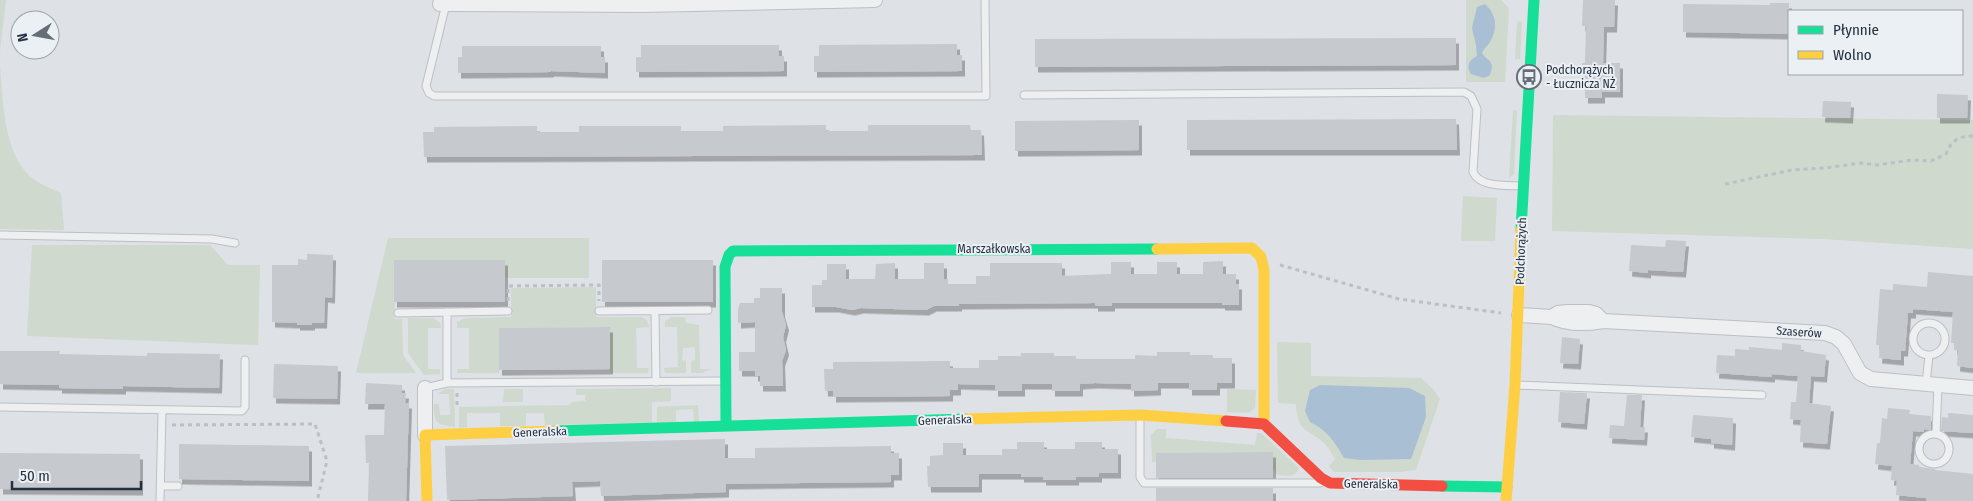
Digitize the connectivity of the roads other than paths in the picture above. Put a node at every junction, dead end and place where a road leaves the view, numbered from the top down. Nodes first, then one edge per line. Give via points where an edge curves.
1 (875, 0) edge
2 (985, 0) edge
3 (1534, 0) edge
4 (443, 4) joint
5 (1024, 95) dead end
6 (1523, 186) junction
7 (0, 235) edge
8 (235, 243) dead end
9 (708, 310) dead end
10 (508, 311) road end
11 (599, 311) road end
12 (655, 311) junction
13 (447, 312) junction
14 (398, 313) dead end
15 (1519, 315) junction
16 (1928, 355) junction
17 (245, 360) dead end
18 (726, 381) junction
19 (656, 382) junction
20 (447, 383) junction
21 (1515, 385) junction
22 (1932, 385) junction
23 (425, 388) joint
24 (1973, 388) edge
25 (1762, 395) dead end
26 (0, 407) edge
27 (162, 411) junction
28 (1140, 415) junction
29 (1264, 424) junction
30 (726, 426) junction
31 (1936, 434) junction
32 (425, 435) junction
33 (1330, 483) junction
34 (161, 486) junction
35 (178, 486) dead end
36 (1507, 487) junction
37 (160, 501) edge
38 (427, 501) edge
39 (1506, 501) edge

1 - 4 street via 643,5
2 - 4 lane via 986,96 434,96 426,86
3 - 6 street, Podchorążych
5 - 6 lane via 1464,92 1471,96 1477,109 1475,177 1484,182
6 - 15 street, Podchorążych
7 - 8 lane via 212,239
9 - 12 lane
10 - 13 lane
11 - 12 lane
12 - 19 lane
13 - 14 lane
13 - 20 lane
15 - 21 street, Podchorążych
15 - 22 street, Szaserów via 1552,317 1558,313 1589,312 1603,321 1825,333 1844,344 1860,373 1871,379
16 - 16 lane via 1938,352 1945,339 1938,326 1927,323 1918,327 1913,342 1918,351
16 - 22 lane
17 - 27 lane via 245,408 242,411
18 - 19 lane
18 - 29 street, Marszałkowska via 725,267 733,251 1252,248 1264,260
18 - 30 street, Marszałkowska
19 - 20 lane
20 - 23 lane
21 - 25 lane
21 - 36 street, Podchorążych
22 - 24 street, Szaserów
22 - 31 lane
23 - 32 street
26 - 27 lane
27 - 34 lane
28 - 29 street, Generalska
28 - 30 street, Generalska
28 - 33 lane via 1140,477 1144,482
29 - 33 street, Generalska
30 - 32 street, Generalska
31 - 31 lane via 1927,436 1920,443 1921,457 1929,464 1943,462 1947,458 1949,448 1945,439
32 - 38 street
33 - 36 street, Generalska
34 - 35 lane
34 - 37 lane
36 - 39 street, Podchorążych

